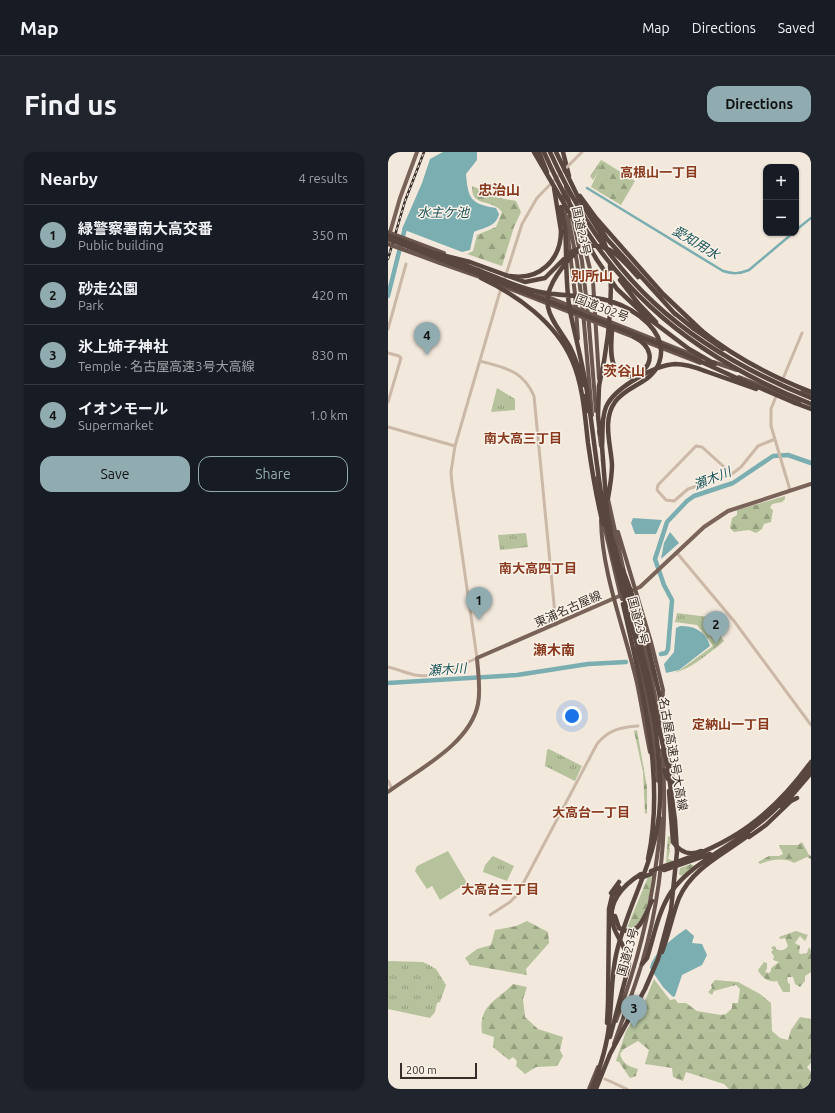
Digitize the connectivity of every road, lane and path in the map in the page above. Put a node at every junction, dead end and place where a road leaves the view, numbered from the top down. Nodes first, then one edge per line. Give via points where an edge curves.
1 (417, 152) edge
2 (534, 152) edge
3 (539, 152) edge
4 (544, 152) edge
5 (552, 152) edge
6 (557, 152) edge
7 (563, 152) edge
8 (582, 152) edge
9 (572, 183) junction
10 (553, 184) junction
11 (563, 196) junction
12 (572, 208) junction
13 (388, 232) edge
14 (589, 236) junction
15 (388, 238) edge
16 (388, 244) edge
17 (589, 245) junction
18 (432, 254) junction
19 (406, 264) dead end
20 (499, 273) junction
21 (504, 279) junction
22 (502, 286) junction
23 (611, 300) junction
24 (577, 310) junction
25 (675, 314) junction
26 (577, 316) junction
27 (594, 316) junction
28 (603, 322) junction
29 (595, 323) junction
30 (388, 329) edge
31 (802, 333) dead end
32 (674, 338) junction
33 (388, 353) edge
34 (739, 358) junction
35 (480, 361) junction
36 (726, 372) junction
37 (781, 383) junction
38 (752, 385) junction
39 (761, 385) junction
40 (751, 391) dead end
41 (778, 392) junction
42 (811, 392) edge
43 (811, 396) edge
44 (388, 402) edge
45 (795, 403) junction
46 (811, 405) edge
47 (811, 409) edge
48 (595, 417) junction
49 (388, 427) edge
50 (592, 432) junction
51 (775, 439) junction
52 (455, 446) junction
53 (602, 447) junction
54 (732, 474) junction
55 (811, 484) edge
56 (790, 490) junction
57 (608, 505) junction
58 (601, 512) junction
59 (676, 553) junction
60 (614, 558) junction
61 (623, 570) joint
62 (631, 589) junction
63 (631, 596) junction
64 (616, 599) junction
65 (623, 602) joint
66 (556, 625) junction
67 (632, 648) junction
68 (477, 658) junction
69 (388, 667) edge
70 (660, 718) junction
71 (811, 725) edge
72 (638, 726) dead end
73 (811, 762) edge
74 (811, 768) edge
75 (664, 770) junction
76 (811, 773) edge
77 (388, 781) edge
78 (390, 790) edge
79 (659, 798) junction
80 (797, 798) dead end
81 (742, 840) junction
82 (717, 847) junction
83 (726, 847) junction
84 (677, 852) junction
85 (665, 868) junction
86 (651, 872) junction
87 (641, 874) junction
88 (619, 882) dead end
89 (639, 890) junction
90 (652, 901) junction
91 (490, 915) dead end
92 (607, 943) junction
93 (658, 959) junction
94 (642, 964) junction
95 (618, 1000) dead end
96 (632, 1005) dead end
97 (638, 1008) dead end
98 (605, 1009) dead end
99 (609, 1039) junction
100 (606, 1079) dead end
101 (590, 1089) edge
102 (596, 1089) edge
103 (627, 1089) edge

1 - 15 main road
2 - 32 highway, bridge via 609,279 634,306
3 - 10 highway, bridge
4 - 14 highway, bridge via 568,202
5 - 11 highway, 国道23号
5 - 43 highway, bridge via 569,192 594,233 616,263 653,302 683,328 719,353 770,380
6 - 9 highway, bridge
6 - 12 highway, 国道23号
7 - 25 highway via 579,202 607,239
8 - 21 street, bridge via 537,198 527,213
9 - 23 highway, bridge via 606,244 610,266
9 - 34 highway, bridge via 593,214 663,294 702,331
10 - 20 highway, bridge via 561,226 561,241 557,254 548,265 533,274 520,277
10 - 50 highway, bridge via 564,220 569,306 581,355
11 - 24 highway
11 - 48 highway, 国道23号, bridge via 574,240
12 - 27 highway via 591,270
12 - 48 highway, 国道23号, bridge via 588,305
13 - 21 highway, 国道302号, bridge
14 - 32 highway, bridge via 633,297
14 - 46 highway, bridge via 632,289 659,316 686,337 745,374
15 - 18 highway, bridge
16 - 22 highway, 国道302号, bridge
17 - 20 highway, bridge via 571,252 551,273 537,281 522,282
17 - 25 highway via 601,245 617,256
17 - 50 highway, bridge via 575,253 563,267 551,286 547,304 552,320 569,345 577,364
18 - 20 highway, bridge via 470,262
18 - 28 highway, bridge
18 - 57 highway, bridge via 534,291 610,301 636,314 655,331 661,348 657,368 646,380 621,395 610,412 608,421 612,469
18 - 60 highway, bridge via 509,292 549,326 564,345 578,379 594,487
19 - 30 street
21 - 22 street
21 - 24 highway, 国道302号
22 - 26 highway, 国道302号
22 - 35 street
23 - 28 highway, bridge via 612,320 612,328 612,353 614,365 620,373 629,376 644,371 650,358 646,346 635,338 615,329 609,326
23 - 53 highway, bridge via 608,342 598,395
24 - 26 highway
24 - 27 highway, 国道302号
25 - 34 highway, bridge via 700,334
26 - 29 highway, 国道302号
26 - 48 highway via 580,364
27 - 29 highway
27 - 37 highway, 国道302号 via 725,367
28 - 36 highway, bridge
29 - 36 highway, 国道302号
29 - 48 highway via 599,366
31 - 37 street
32 - 38 highway, bridge via 696,354
33 - 44 street via 401,358
34 - 42 highway, bridge
35 - 52 street
35 - 66 street via 516,373 527,382 534,396
36 - 38 highway, bridge
36 - 39 highway, 国道302号
37 - 41 street
37 - 43 highway, 国道302号
38 - 45 highway, bridge
39 - 40 highway
39 - 41 highway, 国道302号
41 - 46 highway, 国道302号
41 - 51 street via 770,414
45 - 47 highway
45 - 53 highway, bridge via 691,366 668,365 626,385 610,399 604,415
48 - 57 highway, 国道23号
48 - 58 highway, 国道23号 via 597,484
49 - 52 street
50 - 60 highway, 名古屋高速3号大高線, bridge via 601,496
51 - 54 street via 758,446
51 - 56 street
52 - 68 street via 452,484
53 - 57 highway, 名古屋高速3号大高線, bridge
54 - 54 street via 702,447 696,446 657,490 671,502 688,489
55 - 56 main road, 東浦名古屋線
56 - 59 main road, 東浦名古屋線 via 728,511 704,527
57 - 61 highway, 国道23号
57 - 62 highway
57 - 84 highway, 名古屋高速3号大高線, bridge via 612,536 663,741 672,794
58 - 64 highway via 602,534
58 - 65 highway, 国道23号, bridge
59 - 62 main road, 東浦名古屋線 via 646,583
59 - 71 street via 734,621
60 - 89 highway, 名古屋高速3号大高線, bridge via 648,690 659,758 658,823 653,853
61 - 62 highway
62 - 63 highway, bridge
62 - 64 main road, 東浦名古屋線
62 - 70 highway via 651,642 662,690
63 - 70 highway, 国道23号
63 - 84 highway, bridge via 646,638 659,689 677,820
64 - 66 main road, 東浦名古屋線
64 - 67 highway
65 - 67 highway
66 - 68 main road, 東浦名古屋線
67 - 79 highway via 633,666
67 - 79 highway, 国道23号, bridge via 639,665 655,752
67 - 89 highway, bridge via 646,713 654,816
68 - 69 street via 442,673 428,676
68 - 78 main road via 478,706 464,733 447,749
70 - 75 highway, 国道23号
72 - 91 street via 618,728 597,744 517,894 510,902
73 - 82 highway via 764,815
74 - 83 highway via 777,808
75 - 82 highway via 667,775 672,837 676,846 683,852 693,853
75 - 94 highway, 国道23号 via 665,822 661,873
76 - 81 highway via 783,806
77 - 78 street
79 - 90 highway, 国道23号 via 660,823
80 - 81 highway via 766,825
81 - 93 highway, bridge via 699,870 684,888
82 - 85 highway
83 - 85 highway via 688,863
83 - 94 highway via 693,869 671,893 662,908 647,958
84 - 93 highway, 名古屋高速3号大高線, bridge via 671,910
85 - 86 highway, bridge
86 - 87 highway
86 - 90 highway via 620,893 615,909 617,925 626,930 636,929 642,923
87 - 92 highway via 623,884 612,896
87 - 99 highway via 622,888 612,910 614,927 627,953 629,965
88 - 92 highway via 607,901
89 - 99 highway, 名古屋高速3号大高線, bridge via 617,951
90 - 99 highway, 国道23号 via 637,960
92 - 99 highway, bridge
93 - 102 highway, 名古屋高速3号大高線, bridge via 610,1054
94 - 102 highway, 国道23号
95 - 98 street via 614,1001 609,1011
96 - 97 street
99 - 101 highway, 名古屋高速3号大高線, bridge
100 - 103 street

